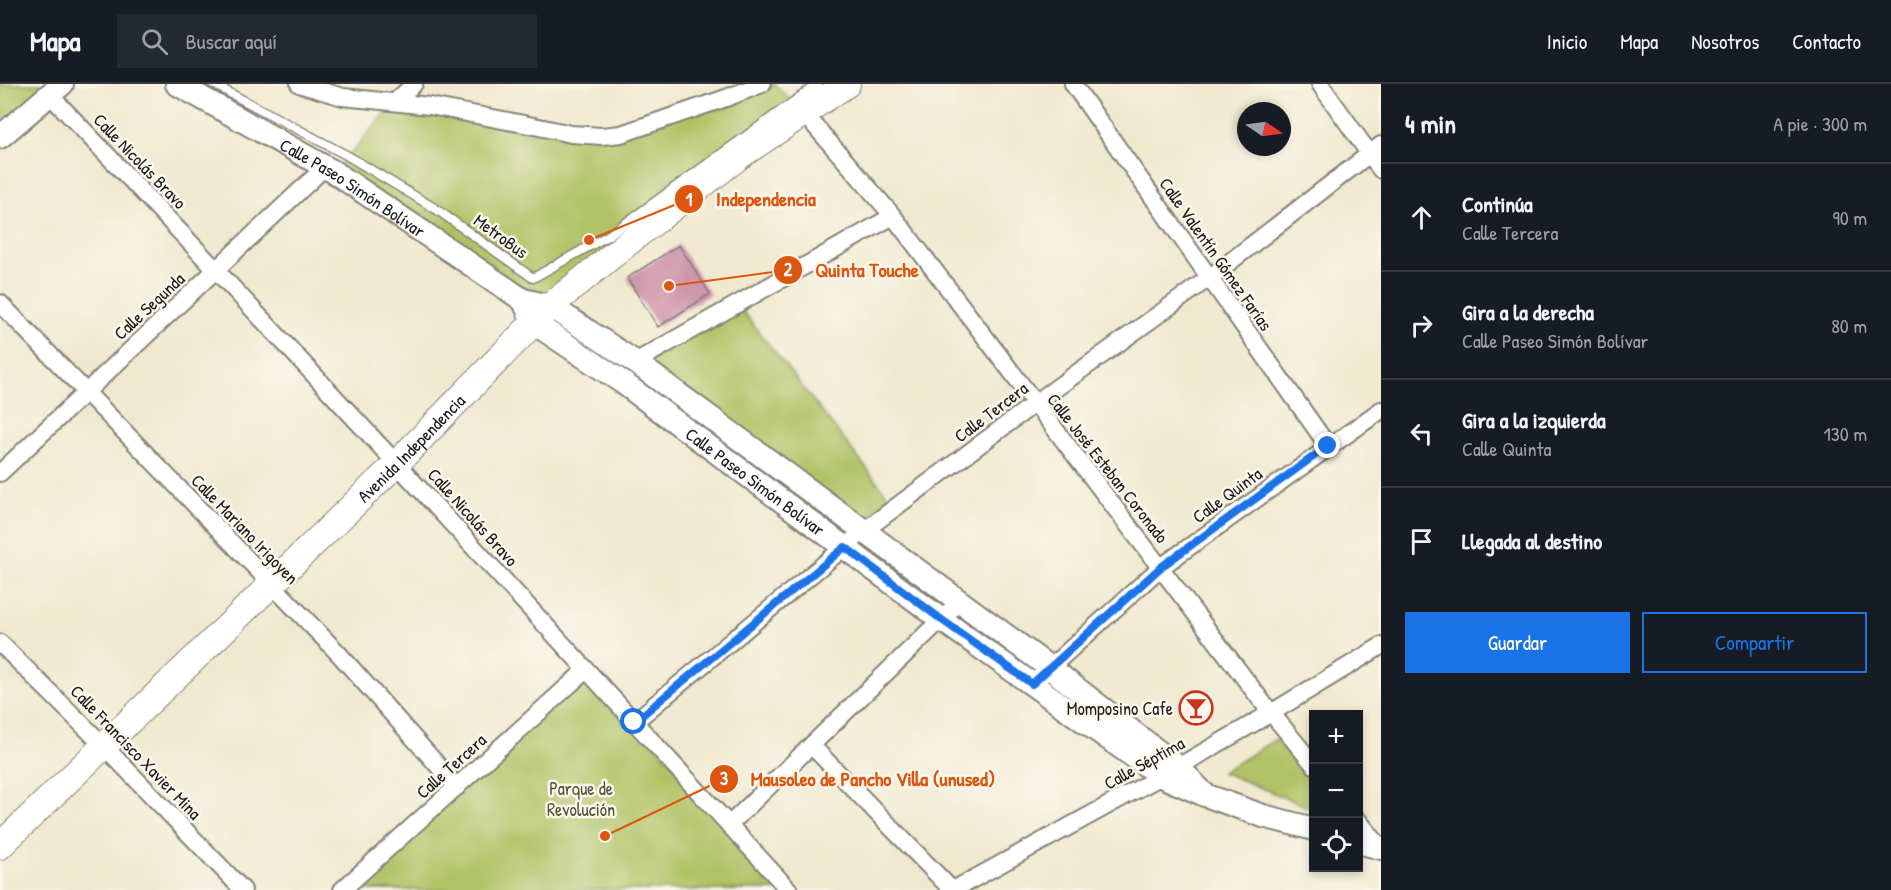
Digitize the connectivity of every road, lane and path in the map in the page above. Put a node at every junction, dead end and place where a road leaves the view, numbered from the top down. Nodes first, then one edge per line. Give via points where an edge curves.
1 (177, 84) edge
2 (213, 84) edge
3 (299, 84) edge
4 (414, 84) edge
5 (762, 84) edge
6 (818, 84) edge
7 (847, 84) edge
8 (1073, 84) edge
9 (1320, 84) edge
10 (56, 89) edge
11 (395, 102) junction
12 (803, 112) junction
13 (0, 137) edge
14 (1375, 149) edge
15 (325, 167) junction
16 (1381, 170) edge
17 (893, 216) junction
18 (216, 269) junction
19 (1209, 278) junction
20 (0, 303) edge
21 (542, 315) junction
22 (635, 362) junction
23 (85, 393) junction
24 (1034, 404) junction
25 (1381, 410) edge
26 (1328, 446) junction
27 (397, 463) junction
28 (0, 473) edge
29 (865, 530) junction
30 (845, 547) junction
31 (1161, 567) junction
32 (272, 584) junction
33 (959, 602) junction
34 (942, 620) junction
35 (0, 643) edge
36 (1381, 646) edge
37 (1050, 668) junction
38 (586, 670) junction
39 (1032, 684) junction
40 (1271, 713) junction
41 (634, 722) junction
42 (104, 746) junction
43 (812, 746) junction
44 (1313, 764) edge
45 (1169, 771) junction
46 (458, 787) junction
47 (729, 825) junction
48 (1363, 825) edge
49 (1309, 829) edge
50 (1363, 843) edge
51 (0, 846) edge
52 (1381, 848) edge
53 (243, 890) edge
54 (342, 890) edge
55 (789, 890) edge
56 (953, 890) edge

1 - 15 main road, Calle Paseo Simón Bolívar
2 - 6 lane, MetroBus via 358,162 436,210 532,278 609,235
3 - 11 street via 343,97
4 - 11 street
5 - 11 street via 602,136 571,134
7 - 12 main road, Avenida Independencia
8 - 19 street, Calle Valentín Gómez Farías
9 - 14 street
10 - 13 main road
10 - 18 street, Calle Nicolás Bravo
12 - 17 street, Calle José Esteban Coronado
12 - 21 main road, Avenida Independencia via 640,233
14 - 16 street
14 - 19 street, Calle Tercera
15 - 18 street, Calle Segunda
15 - 21 main road, Calle Paseo Simón Bolívar
17 - 22 street
17 - 24 street, Calle José Esteban Coronado
18 - 23 street, Calle Segunda
18 - 27 street, Calle Nicolás Bravo
19 - 24 street, Calle Tercera
19 - 26 street, Calle Valentín Gómez Farías
20 - 23 street, Calle Mariano Irigoyen
21 - 22 main road, Calle Paseo Simón Bolívar
21 - 27 main road, Avenida Independencia
21 - 30 main road, Calle Paseo Simón Bolívar via 622,382
22 - 29 main road, Calle Paseo Simón Bolívar
23 - 28 street, Calle Segunda
23 - 32 street, Calle Mariano Irigoyen
24 - 29 street, Calle Tercera
24 - 31 street, Calle José Esteban Coronado
25 - 26 street, Calle Quinta
26 - 31 street, Calle Quinta
27 - 32 main road, Avenida Independencia
27 - 38 street, Calle Nicolás Bravo
29 - 30 street, Calle Tercera
29 - 33 main road, Calle Paseo Simón Bolívar
30 - 34 main road, Calle Paseo Simón Bolívar
30 - 41 street, Calle Tercera
31 - 37 street, Calle Quinta
31 - 40 street, Calle José Esteban Coronado
32 - 42 main road, Avenida Independencia
32 - 46 street, Calle Mariano Irigoyen
33 - 34 street
33 - 37 main road, Calle Paseo Simón Bolívar
34 - 39 main road, Calle Paseo Simón Bolívar
34 - 43 street
35 - 42 street, Calle Francisco Xavier Mina
36 - 40 street, Calle Séptima
37 - 39 street, Calle Quinta
37 - 45 main road, Calle Paseo Simón Bolívar
38 - 41 street, Calle Nicolás Bravo
38 - 46 street, Calle Tercera
39 - 45 main road, Calle Paseo Simón Bolívar
40 - 44 street, Calle José Esteban Coronado
40 - 45 street, Calle Séptima
41 - 47 street, Calle Nicolás Bravo
42 - 51 main road, Avenida Independencia
42 - 53 street, Calle Francisco Xavier Mina
43 - 47 street
43 - 56 street
45 - 49 main road, Calle Paseo Simón Bolívar via 1205,795
45 - 56 street, Calle Séptima
46 - 54 street, Calle Tercera
47 - 55 street, Calle Nicolás Bravo
48 - 52 street
50 - 52 main road

